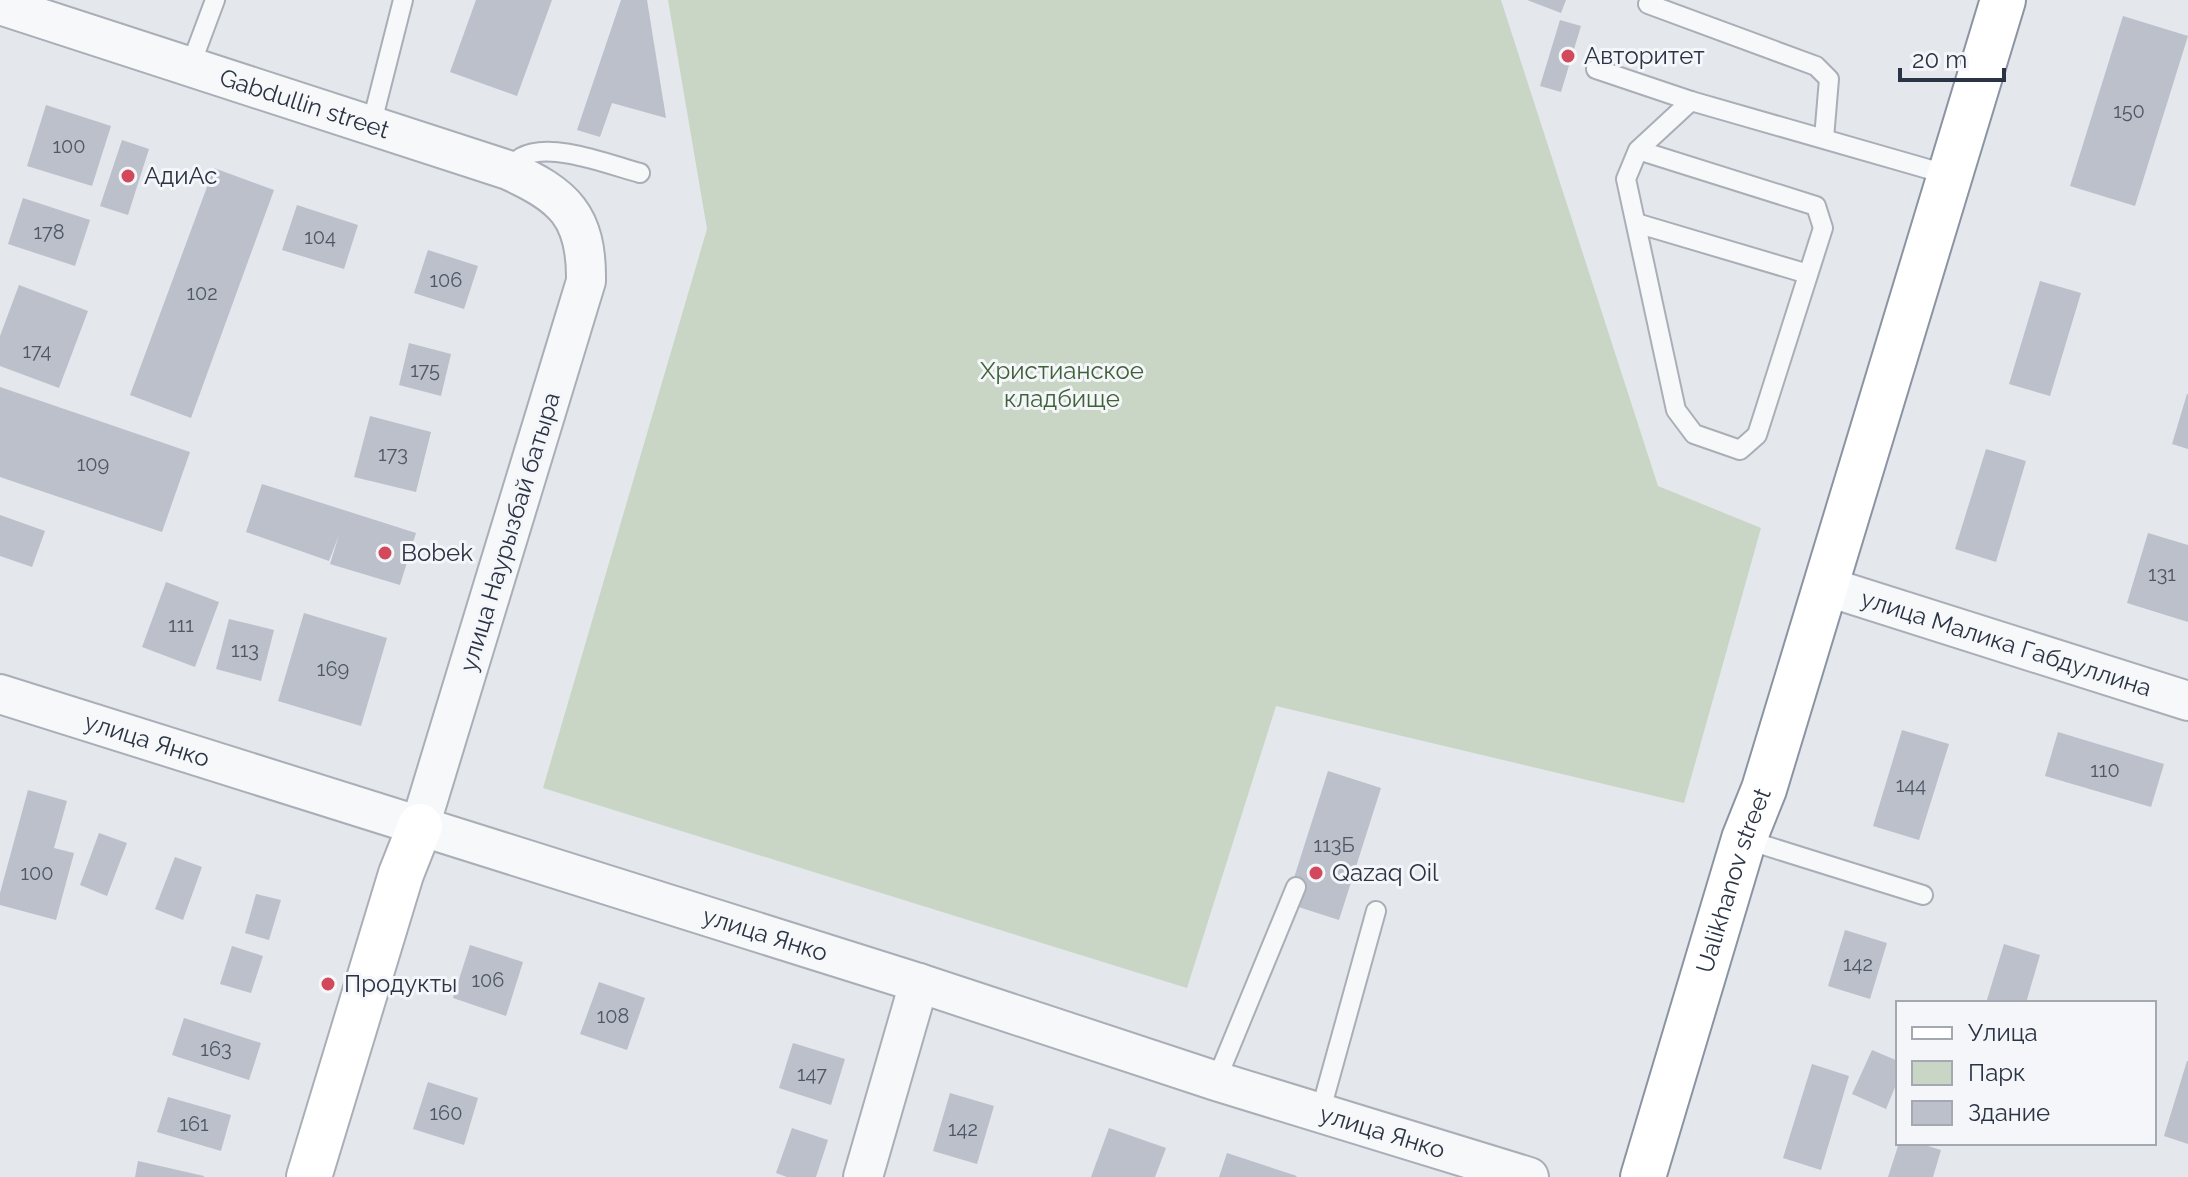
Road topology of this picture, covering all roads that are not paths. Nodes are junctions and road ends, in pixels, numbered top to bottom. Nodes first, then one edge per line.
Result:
1 (215, 0) edge
2 (403, 0) edge
3 (1987, 0) edge
4 (2003, 0) edge
5 (1648, 4) dead end
6 (0, 5) edge
7 (190, 67) junction
8 (1596, 69) dead end
9 (1691, 101) junction
10 (371, 126) junction
11 (1824, 138) junction
12 (1638, 150) junction
13 (508, 170) junction
14 (1935, 171) junction
15 (640, 173) dead end
16 (1636, 223) junction
17 (582, 236) joint
18 (1808, 274) junction
19 (1825, 586) junction
20 (0, 694) edge
21 (2188, 701) edge
22 (420, 826) junction
23 (1744, 839) junction
24 (1296, 887) dead end
25 (1923, 895) dead end
26 (1376, 911) dead end
27 (919, 983) junction
28 (1216, 1081) junction
29 (1320, 1113) junction
30 (309, 1177) edge
31 (863, 1177) edge
32 (1529, 1177) edge
33 (1643, 1177) edge

1 - 7 lane
2 - 10 lane
3 - 14 main road
4 - 19 main road, Ualikhanov street
5 - 11 lane
6 - 7 street, Gabdullin street
7 - 10 street, Gabdullin street
8 - 9 lane
9 - 11 lane
9 - 12 lane
10 - 13 street, Gabdullin street
11 - 14 lane
12 - 16 lane
12 - 18 lane
13 - 15 lane
13 - 17 street, Gabdullin street
14 - 23 main road
16 - 18 lane
16 - 18 lane
17 - 22 street, улица Наурызбай батыра
19 - 21 street, улица Малика Габдуллина
19 - 23 main road, Ualikhanov street
20 - 22 street, улица Янко
22 - 27 street, улица Янко
22 - 30 main road
23 - 25 lane
23 - 33 main road, Ualikhanov street
24 - 28 lane
26 - 29 lane
27 - 28 street, улица Янко
27 - 31 street
28 - 29 street, улица Янко
29 - 32 street, улица Янко

